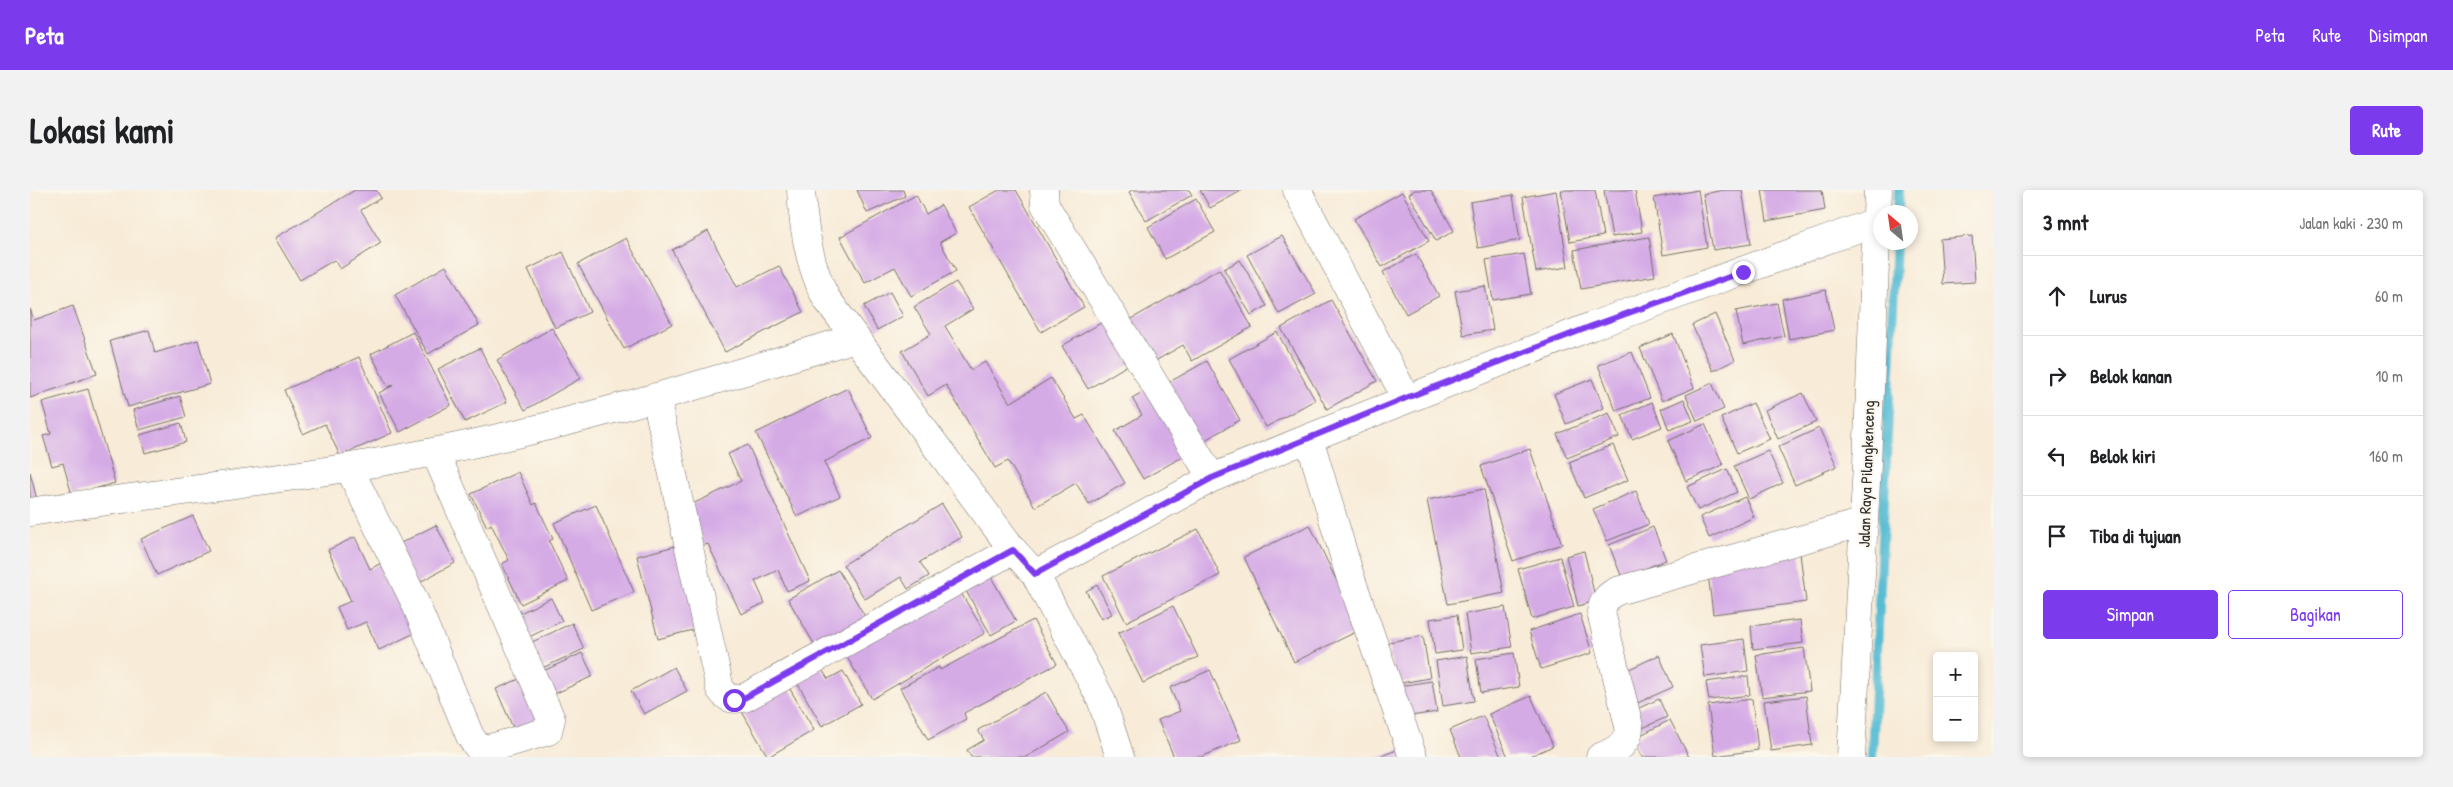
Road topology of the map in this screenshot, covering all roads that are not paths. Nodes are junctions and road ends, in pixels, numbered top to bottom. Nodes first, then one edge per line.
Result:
1 (801, 190) edge
2 (1044, 190) edge
3 (1297, 190) edge
4 (1878, 190) edge
5 (1878, 205) edge
6 (1873, 223) edge
7 (1876, 250) edge
8 (855, 338) junction
9 (656, 397) junction
10 (1406, 398) junction
11 (1309, 438) junction
12 (435, 452) junction
13 (349, 468) junction
14 (1212, 478) junction
15 (30, 512) edge
16 (1864, 522) junction
17 (1013, 550) junction
18 (1035, 574) junction
19 (478, 752) edge
20 (1120, 757) edge
21 (1413, 757) edge
22 (1600, 757) edge
23 (1851, 757) edge

1 - 8 street
2 - 14 street
3 - 10 street
4 - 5 street, Jalan Raya Pilangkenceng
6 - 10 street
7 - 16 street, Jalan Raya Pilangkenceng
8 - 9 street
8 - 17 street
9 - 12 street
9 - 17 street
10 - 11 street
11 - 14 street
11 - 21 street
12 - 13 street
12 - 19 street
13 - 15 street
13 - 19 street
14 - 18 street
16 - 22 street
16 - 23 street, Jalan Raya Pilangkenceng
17 - 18 street
18 - 20 street

